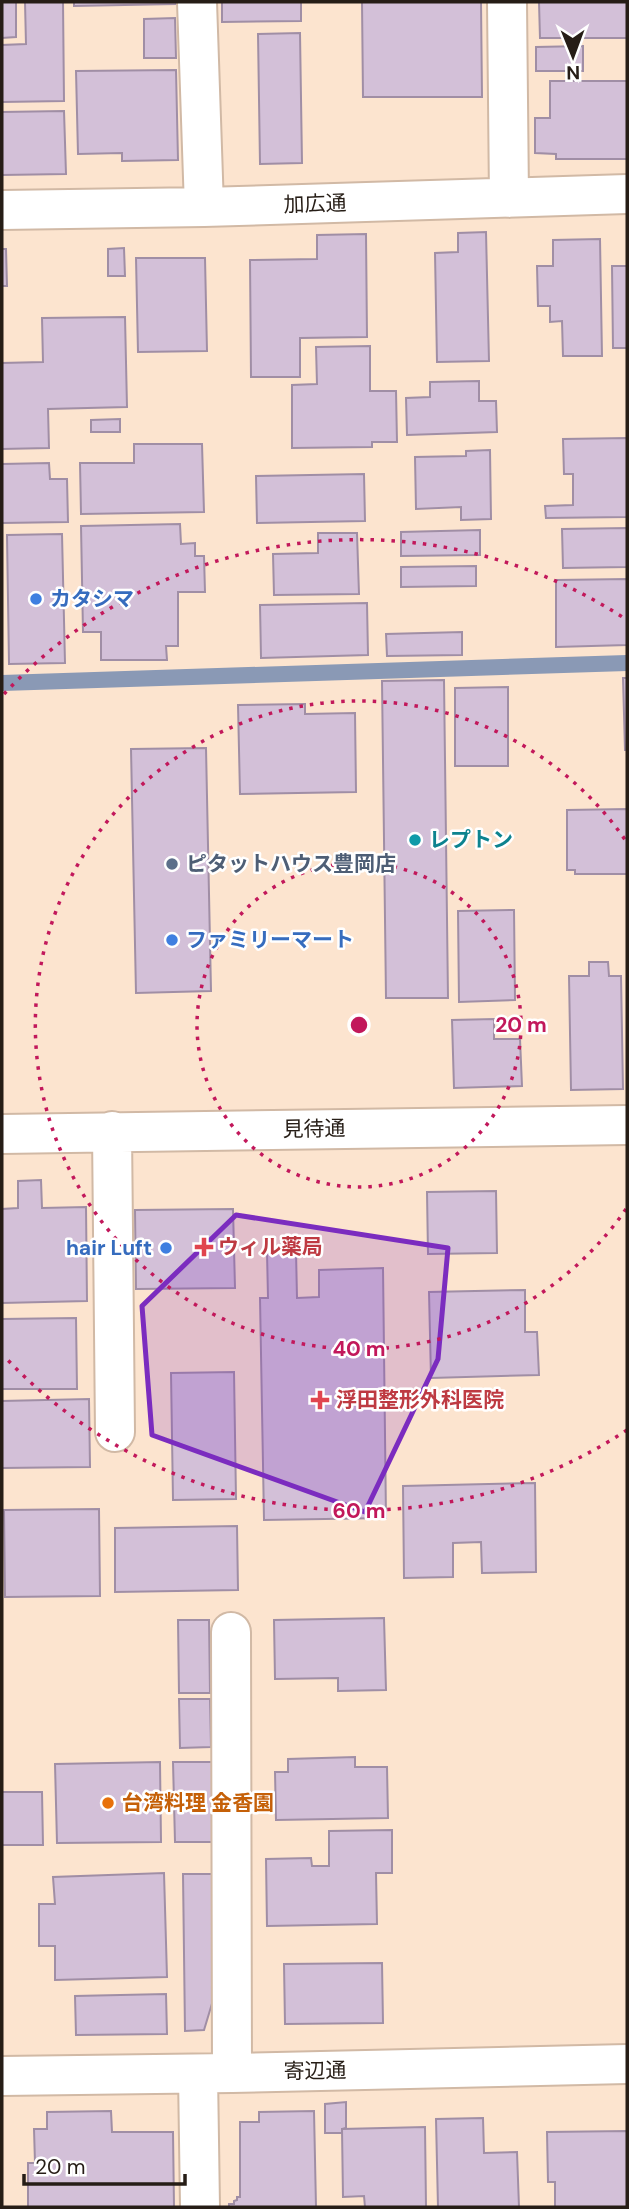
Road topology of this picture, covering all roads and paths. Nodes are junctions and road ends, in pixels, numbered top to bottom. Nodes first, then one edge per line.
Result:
1 (197, 2) edge
2 (507, 2) edge
3 (627, 194) edge
4 (509, 198) junction
5 (204, 207) junction
6 (2, 210) edge
7 (627, 1125) edge
8 (112, 1131) junction
9 (2, 1134) edge
10 (116, 1432) dead end
11 (231, 1632) dead end
12 (627, 2064) edge
13 (215, 2073) junction
14 (2, 2076) edge
15 (200, 2207) edge

1 - 5 street
2 - 4 street
3 - 4 street, 加広通
4 - 5 street, 加広通
5 - 6 street, 加広通
7 - 8 street, 見待通
8 - 9 street, 見待通
8 - 10 street
11 - 13 street
12 - 13 street, 寄辺通
13 - 14 street, 寄辺通
13 - 15 street

